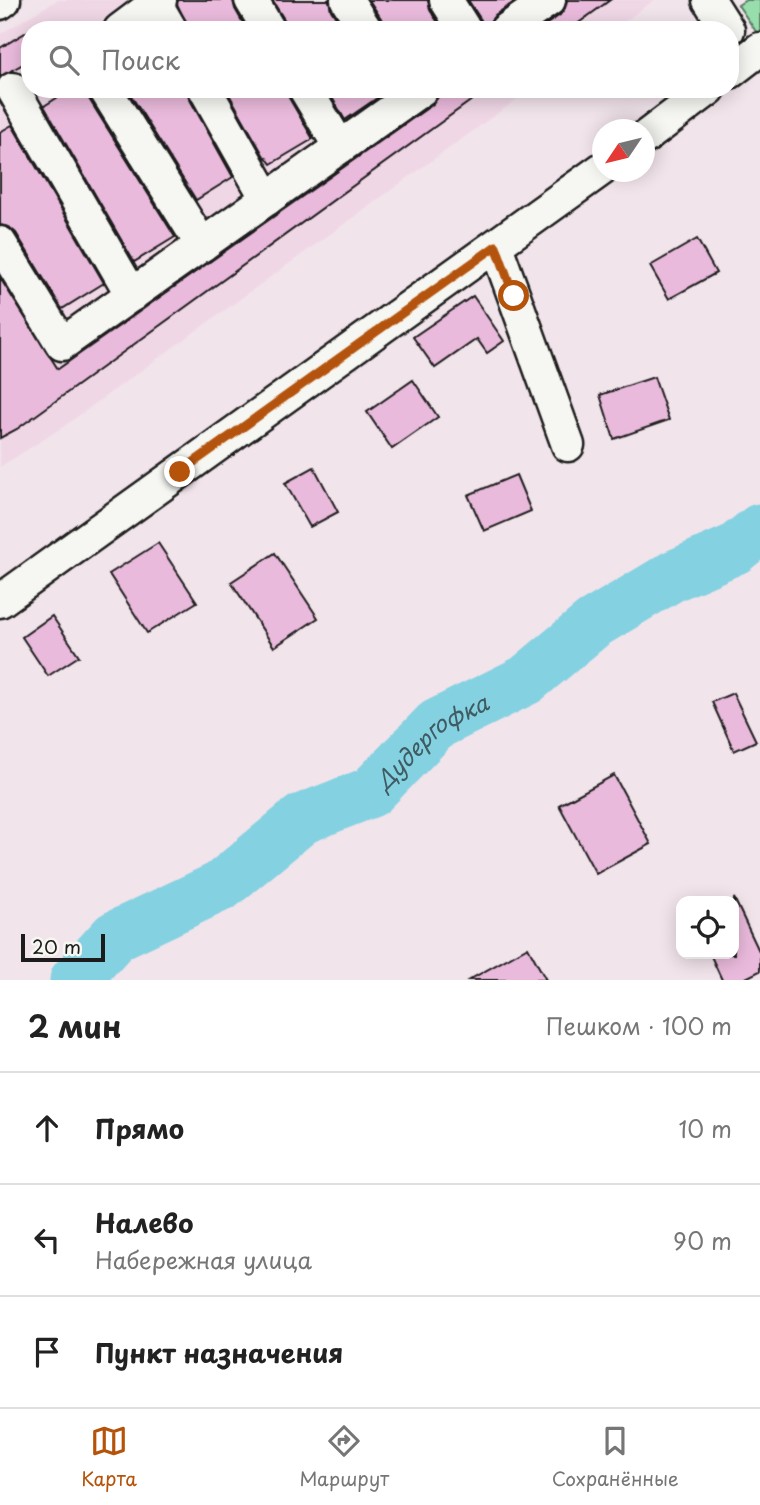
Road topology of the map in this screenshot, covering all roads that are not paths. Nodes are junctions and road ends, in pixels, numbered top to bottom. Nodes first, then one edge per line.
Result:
1 (5, 0) edge
2 (251, 0) edge
3 (347, 0) edge
4 (446, 0) edge
5 (549, 0) edge
6 (709, 0) edge
7 (0, 3) edge
8 (162, 11) edge
9 (140, 21) edge
10 (264, 21) edge
11 (360, 21) edge
12 (459, 21) edge
13 (519, 21) edge
14 (722, 21) edge
15 (14, 90) edge
16 (111, 98) edge
17 (210, 98) edge
18 (310, 98) edge
19 (404, 98) edge
20 (697, 98) edge
21 (655, 130) edge
22 (340, 147) junction
23 (592, 177) edge
24 (267, 199) junction
25 (0, 243) edge
26 (202, 245) junction
27 (496, 246) junction
28 (132, 295) junction
29 (568, 445) dead end
30 (0, 601) edge

1 - 7 street
2 - 10 street
3 - 11 street
4 - 12 street
5 - 13 street
6 - 14 street
8 - 9 street
15 - 28 street
16 - 26 street
17 - 24 street
18 - 22 street
19 - 22 street
20 - 21 street
22 - 24 street
23 - 27 street
24 - 26 street
25 - 28 street
26 - 28 street
27 - 29 street
27 - 30 street

